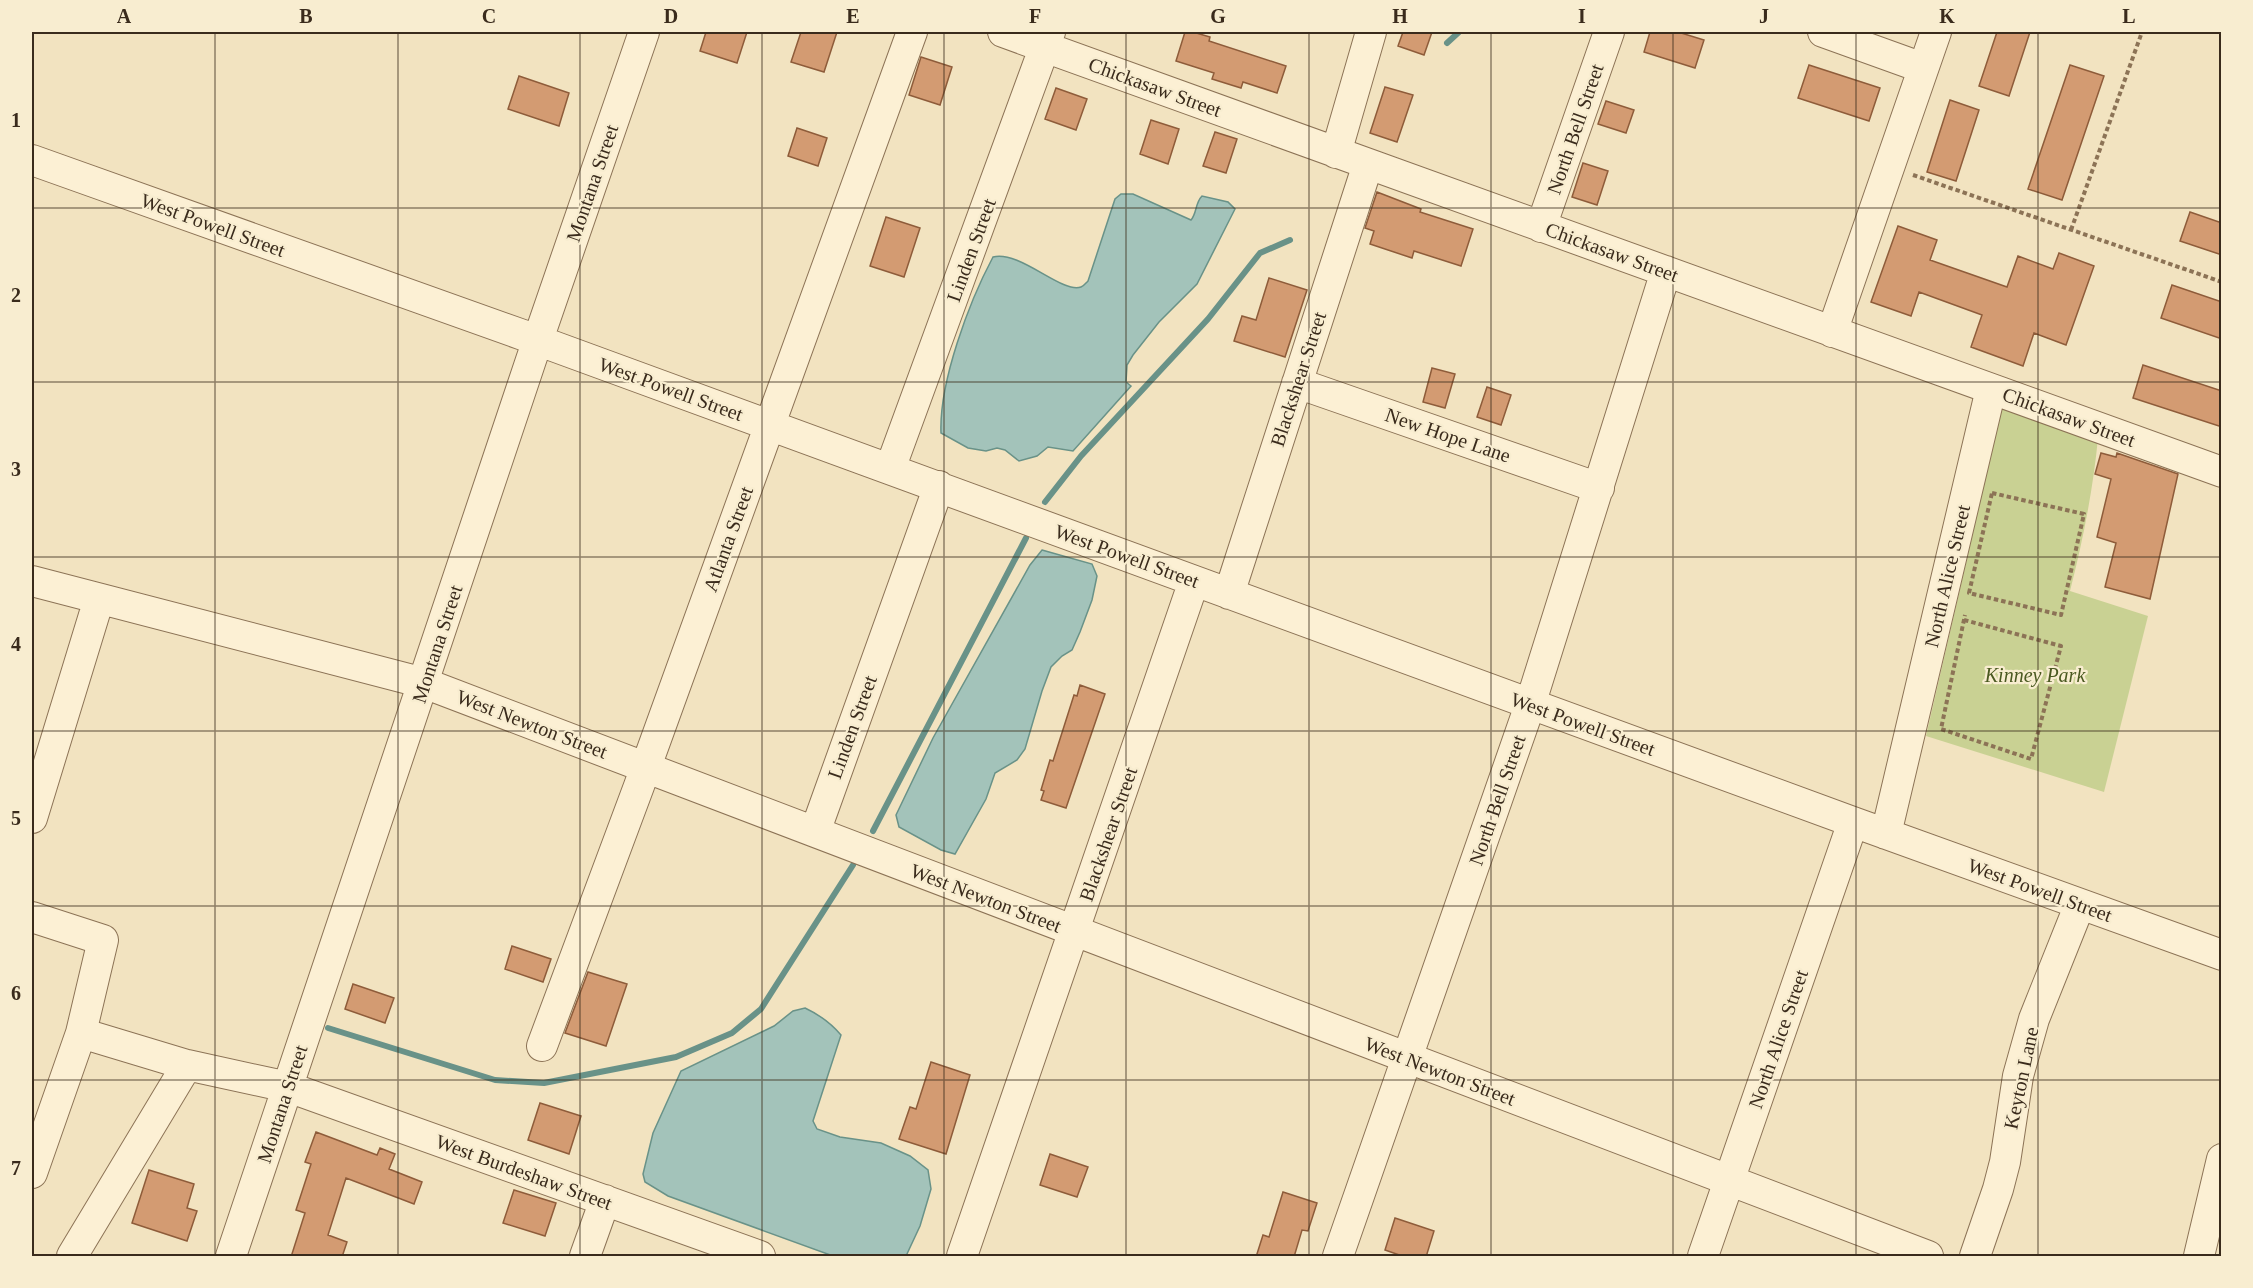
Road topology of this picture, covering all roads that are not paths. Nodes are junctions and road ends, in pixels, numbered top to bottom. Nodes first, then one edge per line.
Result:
1 (644, 32) edge
2 (912, 32) edge
3 (1003, 32) edge
4 (1371, 32) edge
5 (1609, 32) edge
6 (1823, 32) edge
7 (1936, 32) edge
8 (1048, 39) edge
9 (1923, 68) junction
10 (1336, 153) junction
11 (32, 160) edge
12 (1368, 164) junction
13 (1541, 227) junction
14 (1666, 271) junction
15 (1832, 332) junction
16 (538, 340) junction
17 (1297, 382) junction
18 (1991, 389) junction
19 (769, 425) junction
20 (890, 469) junction
21 (2222, 472) edge
22 (939, 486) junction
23 (1599, 488) junction
24 (32, 581) edge
25 (1194, 581) junction
26 (1229, 594) junction
27 (99, 599) junction
28 (424, 682) junction
29 (1530, 705) junction
30 (645, 768) junction
31 (32, 818) edge
32 (1853, 822) junction
33 (815, 832) junction
34 (1886, 834) junction
35 (2080, 904) junction
36 (32, 917) edge
37 (1074, 932) junction
38 (2222, 955) edge
39 (81, 1033) junction
40 (542, 1046) dead end
41 (1408, 1059) junction
42 (187, 1065) junction
43 (288, 1087) junction
44 (2222, 1159) edge
45 (32, 1173) edge
46 (1729, 1180) junction
47 (605, 1200) junction
48 (72, 1257) edge
49 (231, 1257) edge
50 (585, 1257) edge
51 (760, 1257) edge
52 (962, 1257) edge
53 (1338, 1257) edge
54 (1703, 1257) edge
55 (1928, 1257) edge
56 (1975, 1257) edge
57 (2199, 1257) edge

1 - 16 street, Montana Street
2 - 19 street, Atlanta Street
3 - 8 street, Chickasaw Street
4 - 10 street
5 - 13 street, North Bell Street
6 - 9 street
7 - 9 street
8 - 10 street, Chickasaw Street
8 - 20 street, Linden Street
9 - 15 street
10 - 12 street, Chickasaw Street
11 - 16 street, West Powell Street
12 - 13 street, Chickasaw Street
12 - 17 street, Blackshear Street
13 - 14 street, Chickasaw Street
14 - 15 street, Chickasaw Street
14 - 23 street, North Bell Street
15 - 18 street, Chickasaw Street
16 - 19 street, West Powell Street
16 - 28 street, Montana Street
17 - 23 street, New Hope Lane
17 - 26 street, Blackshear Street
18 - 21 street, Chickasaw Street
18 - 34 street, North Alice Street
19 - 20 street, West Powell Street
19 - 30 street, Atlanta Street
20 - 22 street, West Powell Street
22 - 25 street, West Powell Street
22 - 33 street, Linden Street
23 - 29 street, North Bell Street
24 - 27 street, West Newton Street
25 - 26 street, West Powell Street
25 - 37 street, Blackshear Street
26 - 29 street, West Powell Street
27 - 28 street, West Newton Street
27 - 31 street
28 - 30 street, West Newton Street
28 - 43 street, Montana Street
29 - 32 street, West Powell Street
29 - 41 street, North Bell Street
30 - 33 street, West Newton Street
30 - 40 street, Atlanta Street
32 - 34 street, West Powell Street
32 - 46 street, North Alice Street
33 - 37 street, West Newton Street
34 - 35 street, West Powell Street
35 - 38 street, West Powell Street
35 - 56 street, Keyton Lane
36 - 39 street
37 - 41 street, West Newton Street
37 - 52 street, Blackshear Street
39 - 42 street, West Burdeshaw Street
39 - 45 street
41 - 46 street, West Newton Street
41 - 53 street, North Bell Street
42 - 43 street, West Burdeshaw Street
42 - 48 street
43 - 47 street, West Burdeshaw Street
43 - 49 street, Montana Street
44 - 57 street
46 - 54 street, North Alice Street
46 - 55 street, West Newton Street
47 - 50 street
47 - 51 street, West Burdeshaw Street

